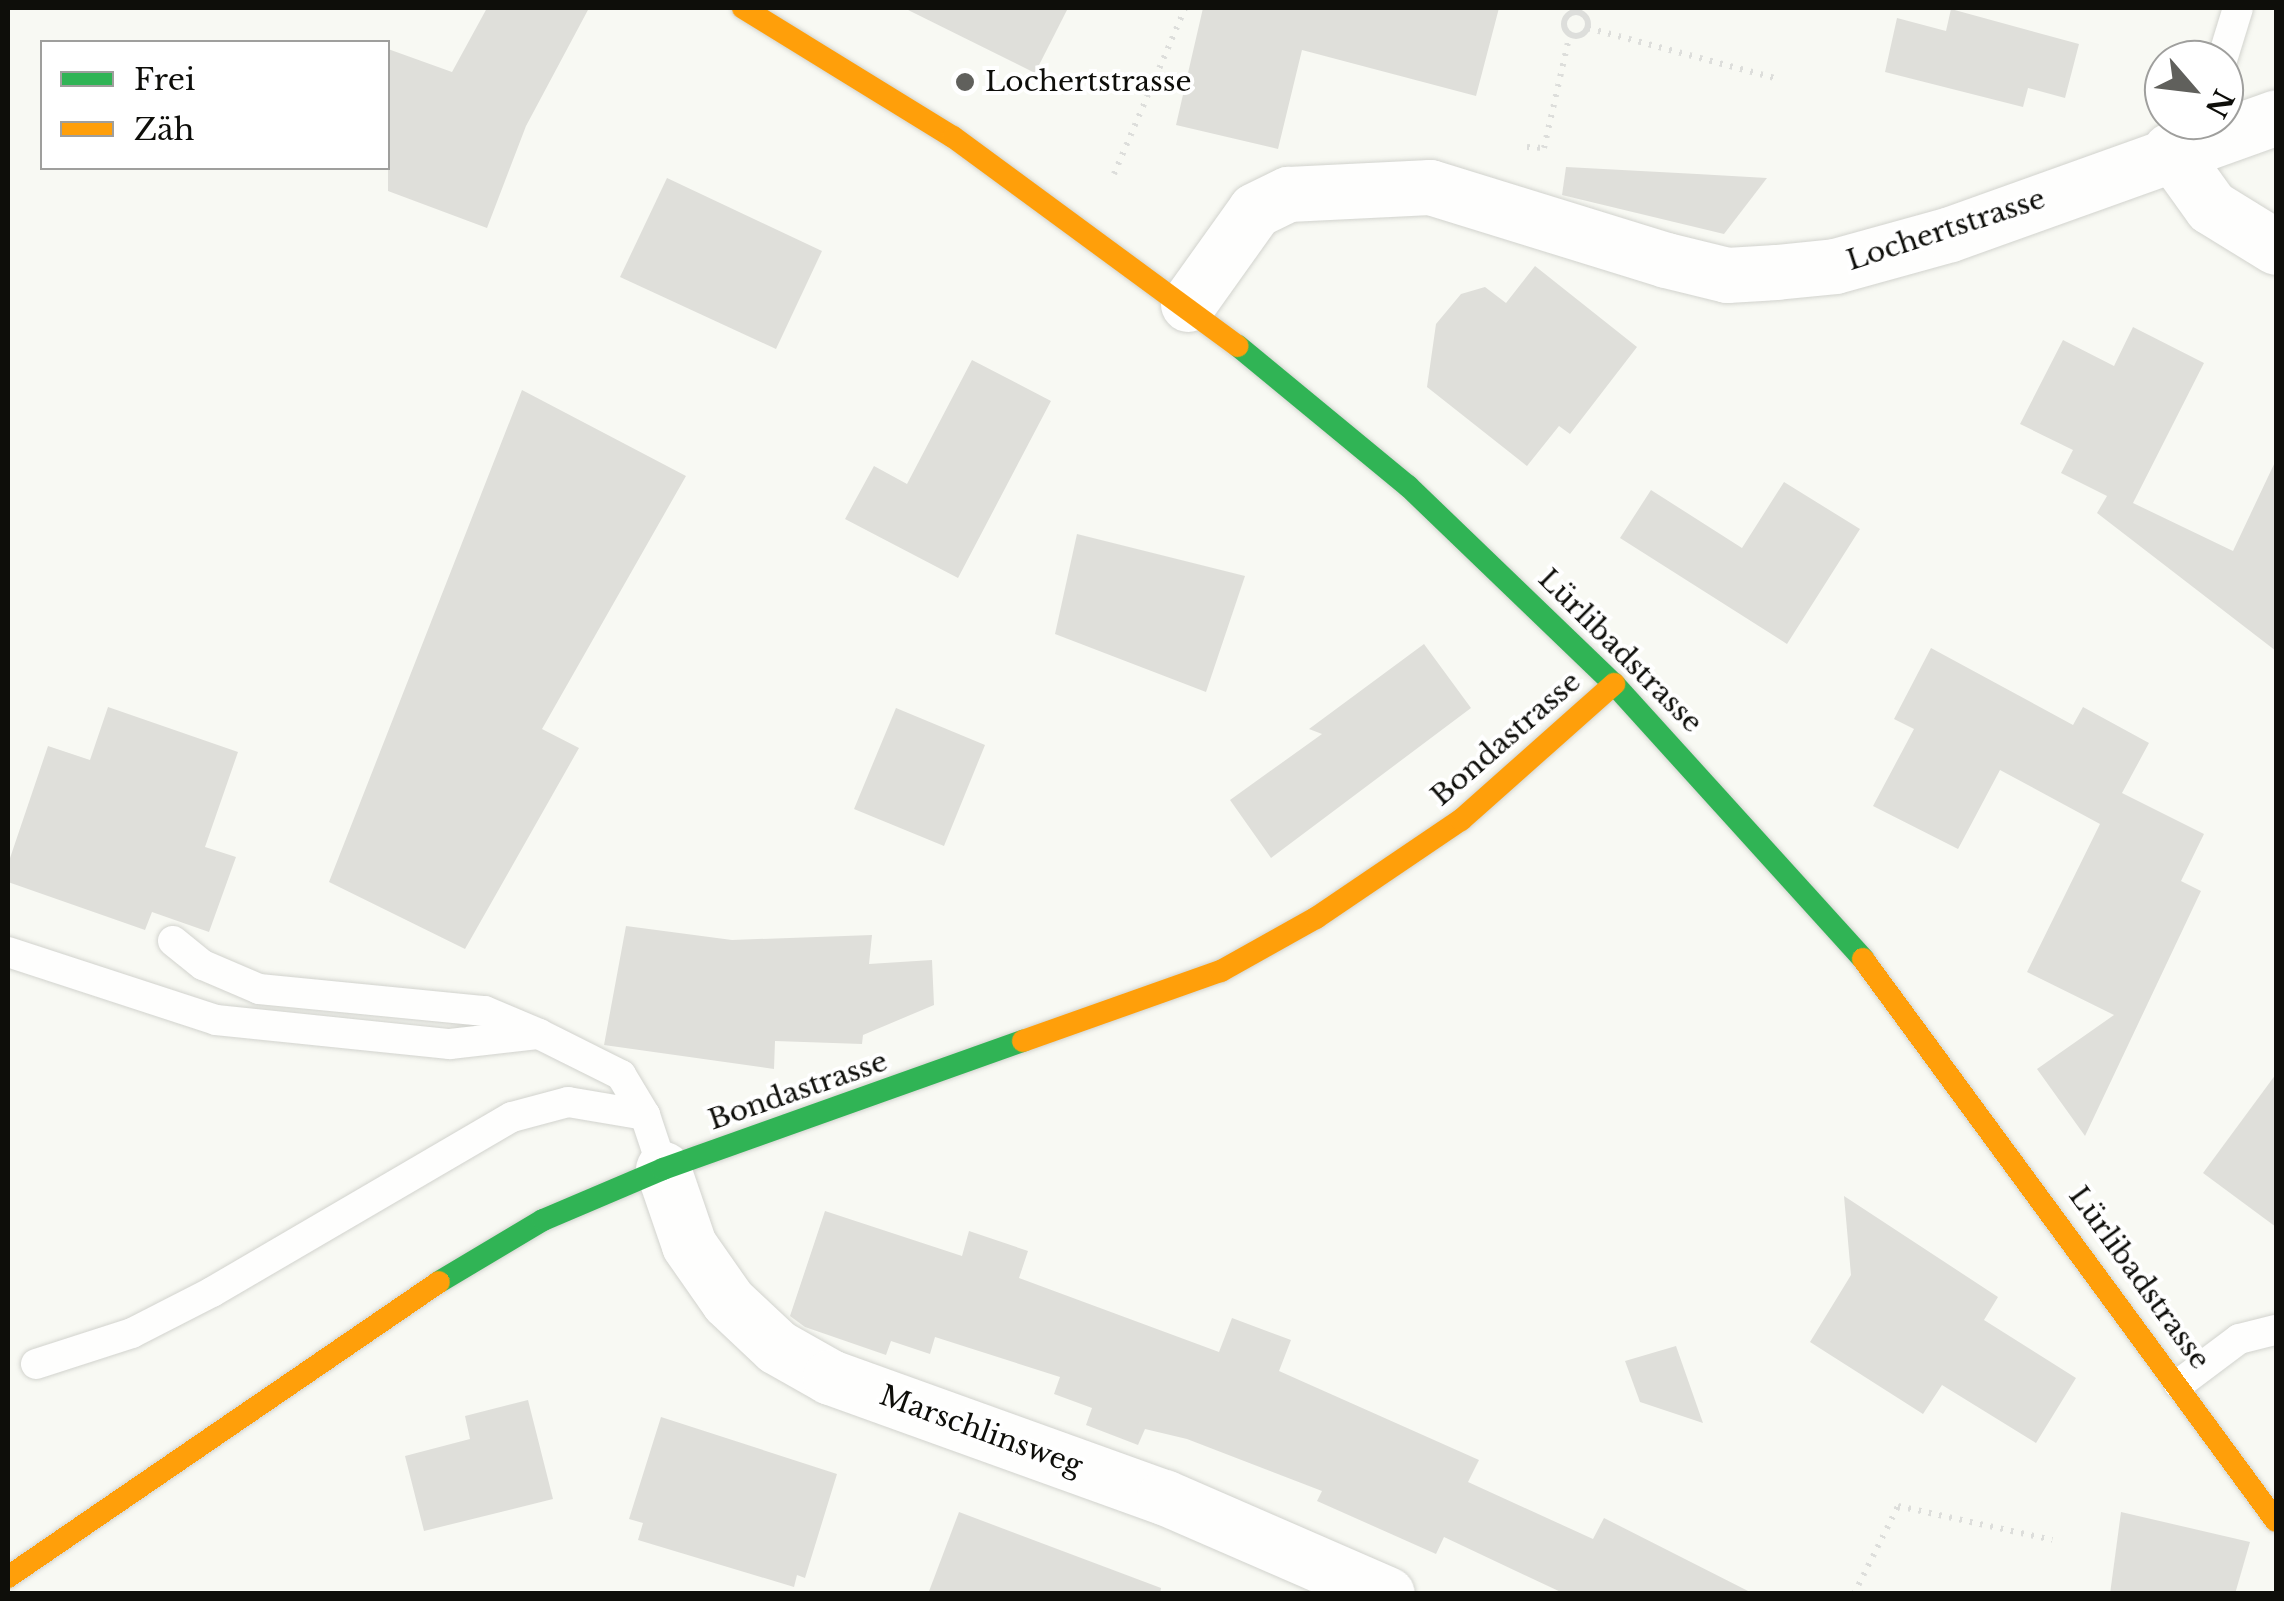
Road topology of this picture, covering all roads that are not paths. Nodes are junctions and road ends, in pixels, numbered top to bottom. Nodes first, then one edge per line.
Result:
1 (743, 8) edge
2 (2238, 8) edge
3 (2228, 40) edge
4 (2276, 117) edge
5 (2244, 124) edge
6 (2183, 140) edge
7 (2191, 140) edge
8 (2276, 247) edge
9 (1188, 304) junction
10 (1614, 684) junction
11 (173, 940) dead end
12 (8, 952) edge
13 (540, 1034) junction
14 (645, 1115) junction
15 (663, 1169) junction
16 (2276, 1330) edge
17 (36, 1364) dead end
18 (2179, 1384) junction
19 (2276, 1521) edge
20 (8, 1577) edge
21 (1387, 1594) edge

1 - 9 street, Lürlibadstrasse
2 - 3 lane
4 - 5 street, Lochertstrasse
6 - 9 street, Lochertstrasse
7 - 8 street
9 - 10 street, Lürlibadstrasse
10 - 15 street, Bondastrasse
10 - 18 street, Lürlibadstrasse
11 - 13 lane
12 - 13 lane
13 - 14 lane
14 - 15 lane
14 - 17 lane
15 - 20 street, Bondastrasse
15 - 21 street, Marschlinsweg
16 - 18 lane
18 - 19 street, Lürlibadstrasse

